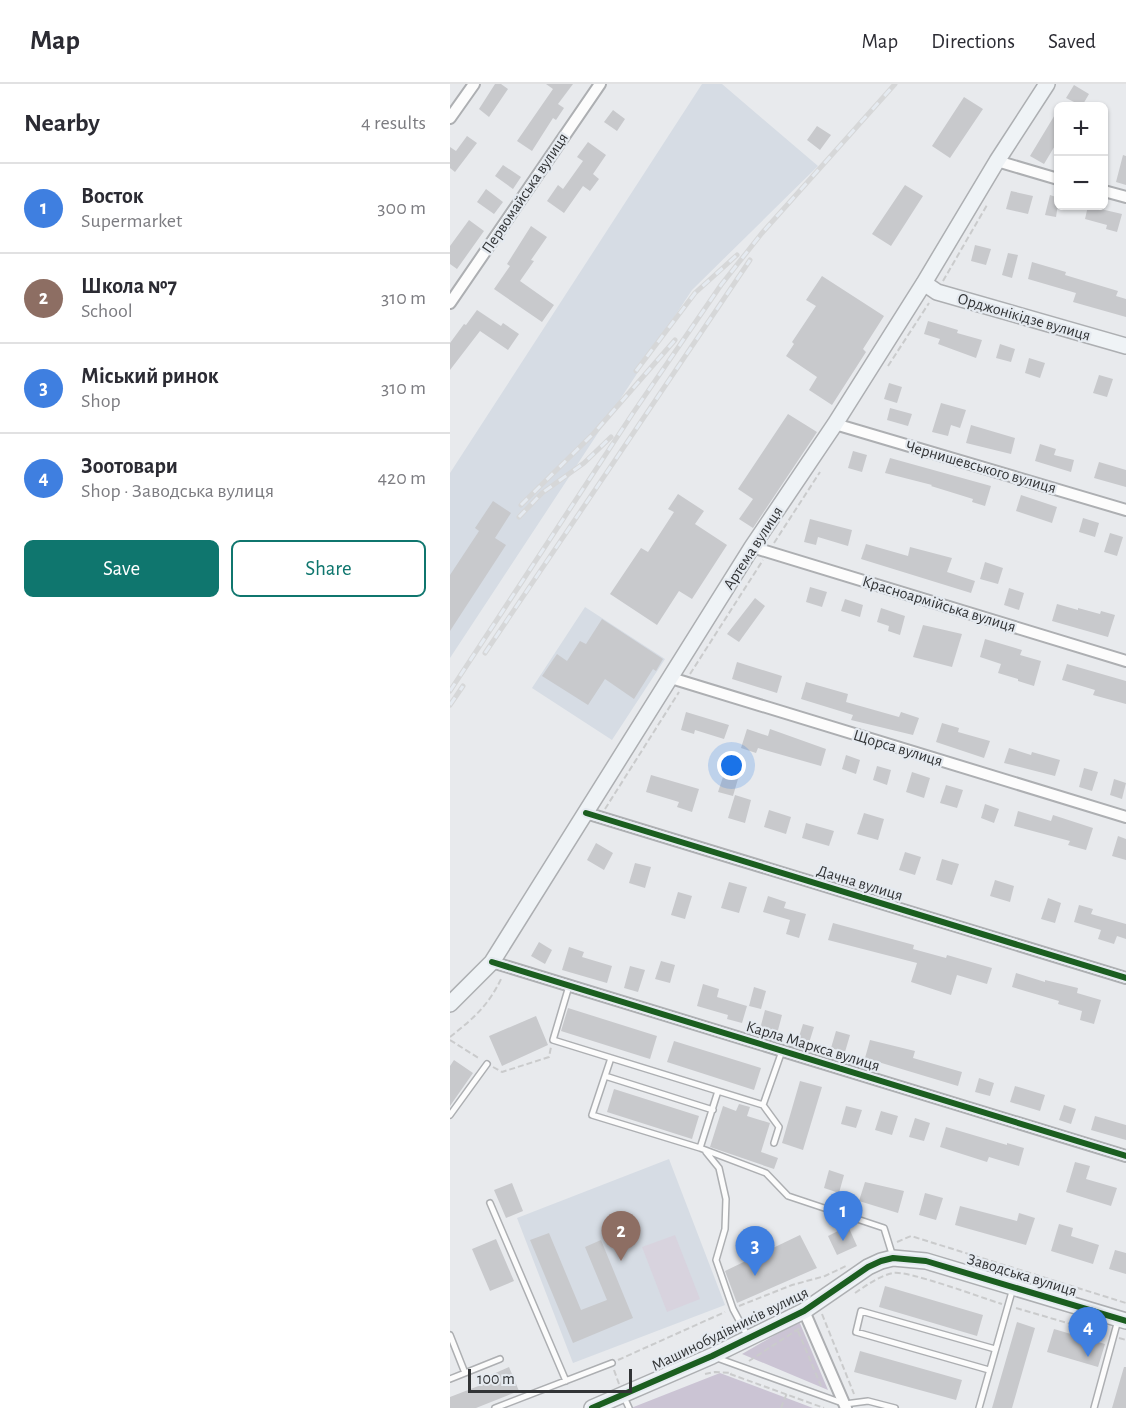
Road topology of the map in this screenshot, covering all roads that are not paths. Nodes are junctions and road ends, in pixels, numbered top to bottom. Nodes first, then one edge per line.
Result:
1 (474, 84) edge
2 (600, 84) edge
3 (1047, 84) edge
4 (450, 118) edge
5 (997, 161) junction
6 (1054, 177) edge
7 (1108, 192) edge
8 (1126, 197) edge
9 (930, 287) junction
10 (450, 303) edge
11 (1126, 346) edge
12 (835, 424) junction
13 (1126, 510) edge
14 (752, 547) junction
15 (1126, 661) edge
16 (678, 680) junction
17 (593, 815) junction
18 (1126, 817) edge
19 (499, 964) junction
20 (1126, 978) edge
21 (569, 986) junction
22 (450, 1004) edge
23 (782, 1051) junction
24 (611, 1058) junction
25 (487, 1064) road end
26 (605, 1076) junction
27 (718, 1091) junction
28 (763, 1105) junction
29 (713, 1110) junction
30 (450, 1115) edge
31 (774, 1143) dead end
32 (703, 1149) junction
33 (1126, 1156) edge
34 (490, 1203) dead end
35 (891, 1252) junction
36 (910, 1258) joint
37 (1014, 1287) junction
38 (804, 1311) junction
39 (1122, 1319) edge
40 (450, 1335) edge
41 (748, 1338) junction
42 (995, 1348) junction
43 (712, 1356) junction
44 (500, 1359) dead end
45 (612, 1363) road end
46 (989, 1370) junction
47 (465, 1373) junction
48 (450, 1379) edge
49 (566, 1381) junction
50 (626, 1402) edge
51 (845, 1406) edge
52 (495, 1408) edge
53 (592, 1408) edge
54 (895, 1408) edge
55 (979, 1408) edge
56 (1094, 1408) edge

1 - 4 street
2 - 10 street, Первомайська вулиця
3 - 5 main road, Артема вулиця
5 - 6 street
5 - 9 main road, Артема вулиця
7 - 8 street
9 - 11 main road, Орджонікідзе вулиця
9 - 12 main road, Артема вулиця
12 - 13 street, Чернишевського вулиця
12 - 14 main road, Артема вулиця
14 - 15 street, Красноармійська вулиця
14 - 16 main road, Артема вулиця
16 - 17 main road, Артема вулиця
16 - 18 street, Щорса вулиця
17 - 19 main road, Артема вулиця
17 - 20 street, Дачна вулиця
19 - 21 street, Карла Маркса вулиця
19 - 22 main road, Артема вулиця
21 - 23 street, Карла Маркса вулиця
21 - 24 lane
23 - 28 lane
23 - 33 street, Карла Маркса вулиця
24 - 26 lane
24 - 27 lane
25 - 30 lane
26 - 29 lane
26 - 32 lane
27 - 28 lane
27 - 29 lane
28 - 31 lane
29 - 32 lane
32 - 35 lane
32 - 41 lane
34 - 49 lane
35 - 36 main road, Машинобудівників вулиця
35 - 38 main road, Машинобудівників вулиця
36 - 37 main road, Заводська вулиця
37 - 39 main road, Заводська вулиця
37 - 42 lane
38 - 41 main road, Машинобудівників вулиця
38 - 51 street
39 - 56 lane
40 - 47 lane
41 - 43 main road, Машинобудівників вулиця
42 - 46 lane
42 - 46 lane
43 - 50 main road, Машинобудівників вулиця
43 - 51 lane
44 - 47 lane
45 - 49 lane
46 - 55 lane
47 - 48 lane
49 - 52 lane
50 - 53 main road, Машинобудівників вулиця
51 - 54 lane

